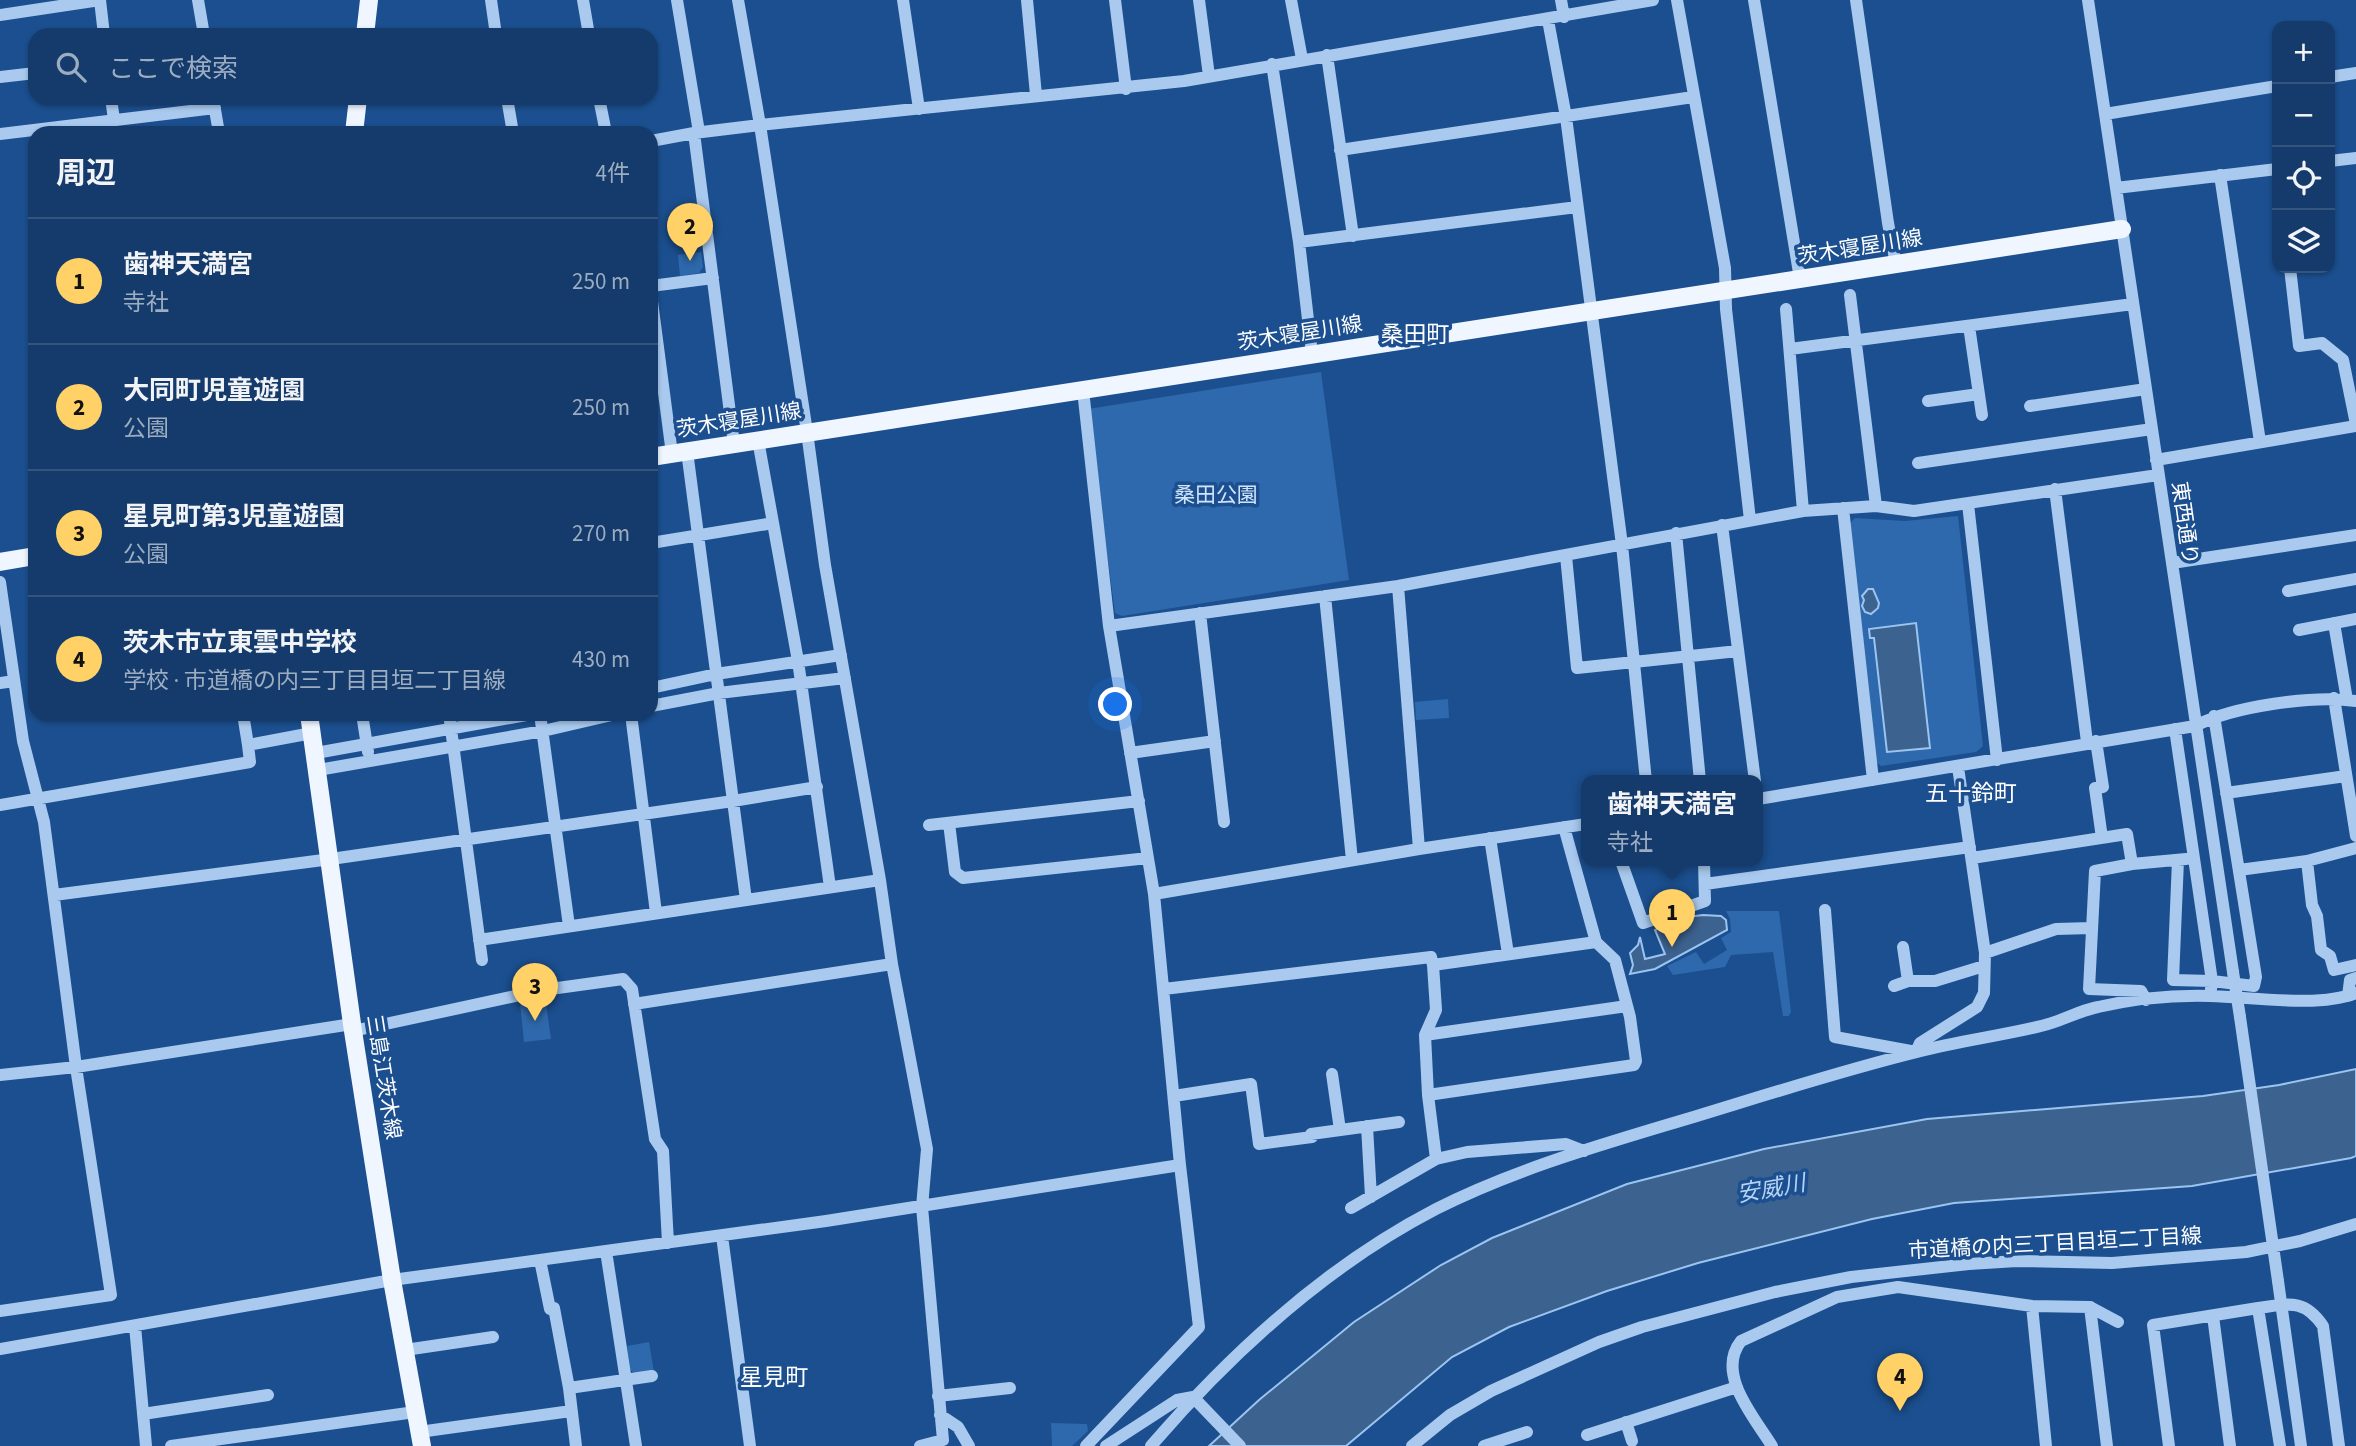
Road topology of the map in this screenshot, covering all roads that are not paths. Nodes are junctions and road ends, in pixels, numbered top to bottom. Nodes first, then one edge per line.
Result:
1 (100, 0) edge
2 (198, 0) edge
3 (369, 0) edge
4 (491, 0) edge
5 (583, 0) edge
6 (677, 0) edge
7 (738, 0) edge
8 (903, 0) edge
9 (1027, 0) edge
10 (1115, 0) edge
11 (1199, 0) edge
12 (1291, 0) edge
13 (1561, 0) edge
14 (1653, 0) edge
15 (1677, 0) edge
16 (1754, 0) edge
17 (1856, 0) edge
18 (2088, 0) edge
19 (0, 15) edge
20 (1564, 17) junction
21 (1548, 20) junction
22 (103, 28) edge
23 (203, 28) edge
24 (366, 28) edge
25 (495, 28) edge
26 (588, 28) edge
27 (1326, 55) junction
28 (1302, 59) junction
29 (1272, 64) junction
30 (2356, 73) edge
31 (28, 74) edge
32 (1209, 76) junction
33 (2335, 76) edge
34 (0, 77) edge
35 (2272, 87) edge
36 (1126, 89) junction
37 (1036, 95) junction
38 (1693, 97) junction
39 (112, 105) edge
40 (202, 105) edge
41 (214, 105) edge
42 (357, 105) edge
43 (508, 105) edge
44 (601, 105) edge
45 (919, 109) junction
46 (2105, 114) junction
47 (1566, 117) junction
48 (114, 120) junction
49 (760, 125) junction
50 (65, 126) edge
51 (218, 126) edge
52 (355, 126) edge
53 (512, 126) edge
54 (605, 126) edge
55 (28, 131) edge
56 (697, 132) junction
57 (0, 134) edge
58 (658, 140) edge
59 (1340, 150) junction
60 (2356, 158) edge
61 (2335, 160) edge
62 (2272, 170) edge
63 (2220, 175) junction
64 (2116, 188) junction
65 (1577, 207) junction
66 (2122, 229) junction
67 (1353, 236) junction
68 (1299, 242) junction
69 (1896, 264) junction
70 (2291, 273) edge
71 (713, 278) junction
72 (1800, 279) junction
73 (658, 285) edge
74 (1726, 291) junction
75 (1850, 295) dead end
76 (2133, 304) junction
77 (1786, 309) dead end
78 (1591, 311) junction
79 (1969, 326) junction
80 (658, 333) edge
81 (1854, 341) junction
82 (1790, 349) junction
83 (1312, 354) junction
84 (2146, 389) junction
85 (1083, 390) junction
86 (1979, 394) junction
87 (1928, 401) dead end
88 (2030, 406) dead end
89 (1982, 415) dead end
90 (2356, 425) edge
91 (2152, 429) junction
92 (807, 432) junction
93 (758, 440) junction
94 (2260, 442) junction
95 (734, 443) junction
96 (680, 452) junction
97 (658, 456) edge
98 (2156, 460) junction
99 (1918, 463) dead end
100 (2158, 475) junction
101 (2055, 489) junction
102 (1968, 504) junction
103 (1876, 506) junction
104 (1843, 508) junction
105 (1803, 511) junction
106 (1751, 520) junction
107 (773, 523) junction
108 (1722, 525) junction
109 (1676, 533) junction
110 (2356, 535) edge
111 (698, 536) junction
112 (658, 543) edge
113 (1622, 545) junction
114 (1566, 556) junction
115 (28, 557) edge
116 (0, 562) edge
117 (2172, 563) junction
118 (2356, 579) edge
119 (0, 582) edge
120 (1398, 586) junction
121 (2288, 591) dead end
122 (1325, 596) junction
123 (1200, 613) junction
124 (2356, 619) edge
125 (2334, 623) junction
126 (1109, 626) junction
127 (2299, 630) dead end
128 (1738, 651) junction
129 (841, 654) junction
130 (1688, 657) junction
131 (798, 661) junction
132 (1634, 663) junction
133 (716, 674) junction
134 (845, 678) junction
135 (14, 681) junction
136 (0, 683) edge
137 (802, 684) junction
138 (658, 686) edge
139 (719, 693) junction
140 (2334, 698) junction
141 (2352, 701) edge
142 (658, 705) edge
143 (2214, 716) junction
144 (244, 721) edge
145 (310, 721) edge
146 (363, 721) edge
147 (450, 721) edge
148 (497, 721) edge
149 (541, 721) edge
150 (586, 721) edge
151 (632, 721) edge
152 (2195, 726) junction
153 (2175, 729) junction
154 (452, 730) junction
155 (543, 731) junction
156 (312, 733) junction
157 (1215, 741) junction
158 (2092, 742) junction
159 (367, 744) junction
160 (248, 745) junction
161 (454, 748) junction
162 (1130, 753) junction
163 (1997, 760) junction
164 (317, 761) junction
165 (369, 762) junction
166 (1958, 767) junction
167 (1645, 775) edge
168 (1699, 775) edge
169 (1754, 775) edge
170 (2346, 776) junction
171 (1873, 780) junction
172 (817, 786) junction
173 (2226, 793) junction
174 (37, 798) junction
175 (1763, 798) edge
176 (1139, 801) junction
177 (733, 802) junction
178 (0, 805) edge
179 (642, 814) junction
180 (1224, 822) dead end
181 (949, 823) junction
182 (929, 825) dead end
183 (1581, 825) edge
184 (556, 826) junction
185 (1564, 827) junction
186 (2356, 836) edge
187 (1490, 838) junction
188 (2102, 838) junction
189 (466, 839) junction
190 (2356, 848) edge
191 (1419, 849) junction
192 (1971, 853) junction
193 (1148, 858) junction
194 (331, 859) junction
195 (2193, 859) junction
196 (1352, 860) junction
197 (2178, 860) junction
198 (2306, 861) junction
199 (2132, 864) junction
200 (1623, 866) edge
201 (1704, 866) edge
202 (2239, 870) junction
203 (880, 880) junction
204 (1704, 884) junction
205 (830, 887) junction
206 (1154, 894) junction
207 (54, 895) junction
208 (746, 900) junction
209 (1825, 910) dead end
210 (656, 913) junction
211 (569, 926) junction
212 (2091, 928) junction
213 (479, 940) junction
214 (1595, 942) junction
215 (1903, 947) dead end
216 (1508, 954) junction
217 (1984, 959) junction
218 (482, 960) dead end
219 (892, 964) junction
220 (1433, 965) junction
221 (2356, 965) edge
222 (2356, 978) edge
223 (1908, 981) junction
224 (2211, 981) junction
225 (1894, 986) dead end
226 (1164, 989) junction
227 (2352, 995) edge
228 (2210, 996) junction
229 (2146, 1000) junction
230 (634, 1004) junction
231 (1627, 1006) junction
232 (353, 1027) junction
233 (1425, 1035) junction
234 (1916, 1052) junction
235 (76, 1068) junction
236 (1332, 1074) dead end
237 (0, 1075) edge
238 (1428, 1095) junction
239 (1174, 1096) junction
240 (1399, 1122) dead end
241 (1367, 1126) junction
242 (1340, 1130) junction
243 (1584, 1151) junction
244 (1436, 1159) junction
245 (1181, 1165) junction
246 (1371, 1197) junction
247 (922, 1207) junction
248 (1352, 1208) dead end
249 (2356, 1224) edge
250 (722, 1236) junction
251 (668, 1243) junction
252 (2273, 1246) junction
253 (606, 1251) junction
254 (540, 1260) junction
255 (1870, 1274) junction
256 (392, 1280) junction
257 (1872, 1291) junction
258 (2032, 1306) junction
259 (2090, 1307) junction
260 (2258, 1308) junction
261 (0, 1311) edge
262 (2213, 1315) junction
263 (2118, 1322) dead end
264 (135, 1326) junction
265 (493, 1337) dead end
266 (0, 1349) edge
267 (404, 1350) junction
268 (652, 1376) dead end
269 (625, 1380) junction
270 (1737, 1387) junction
271 (569, 1388) junction
272 (1010, 1388) dead end
273 (268, 1395) dead end
274 (938, 1396) junction
275 (1196, 1400) junction
276 (571, 1411) junction
277 (415, 1412) junction
278 (143, 1414) junction
279 (940, 1415) junction
280 (1626, 1422) junction
281 (1527, 1432) dead end
282 (1587, 1435) dead end
283 (420, 1439) edge
284 (1632, 1440) dead end
285 (146, 1446) edge
286 (171, 1446) edge
287 (576, 1446) edge
288 (636, 1446) edge
289 (750, 1446) edge
290 (920, 1446) edge
291 (969, 1446) edge
292 (1086, 1446) edge
293 (1106, 1446) edge
294 (1151, 1446) edge
295 (1240, 1446) edge
296 (1412, 1446) edge
297 (1484, 1446) edge
298 (1772, 1446) edge
299 (2046, 1446) edge
300 (2107, 1446) edge
301 (2169, 1446) edge
302 (2230, 1446) edge
303 (2280, 1446) edge
304 (2301, 1446) edge
305 (2339, 1446) edge

1 - 19 street
1 - 22 street
2 - 23 street
3 - 24 main road
4 - 25 street
5 - 26 street
6 - 56 street
7 - 49 street
8 - 45 street
9 - 37 street
10 - 36 street
11 - 32 street
12 - 28 street
13 - 20 street
14 - 20 street
15 - 38 street
16 - 72 street
17 - 69 street
18 - 46 street, 東西通り
20 - 21 street
21 - 27 street
21 - 47 street
27 - 28 street
27 - 59 street
28 - 29 street
29 - 32 street
29 - 68 street
30 - 33 street
31 - 34 street
32 - 36 street
35 - 46 street
36 - 37 street
37 - 45 street
38 - 47 street
38 - 74 street
39 - 48 street
40 - 48 street
41 - 51 street
42 - 52 main road
43 - 53 street
44 - 54 street
45 - 49 street
46 - 64 street, 東西通り
47 - 59 street
47 - 65 street
48 - 50 street
49 - 56 street
49 - 92 street
55 - 57 street
56 - 58 street
56 - 71 street
59 - 67 street
60 - 61 street
62 - 63 street
63 - 64 street
63 - 94 street
64 - 66 street, 東西通り
65 - 67 street
65 - 78 street
66 - 69 main road, 茨木寝屋川線
66 - 76 street, 東西通り
67 - 68 street
68 - 83 street
69 - 72 main road, 茨木寝屋川線
70 - 90 street
71 - 73 street
71 - 95 street
72 - 74 main road, 茨木寝屋川線
74 - 78 main road, 茨木寝屋川線
74 - 106 street
75 - 81 street
76 - 79 street
76 - 84 street, 東西通り
77 - 82 street
78 - 83 main road, 茨木寝屋川線
78 - 113 street
79 - 81 street
79 - 86 street
80 - 96 street
81 - 82 street
81 - 103 street
82 - 105 street
83 - 85 main road, 茨木寝屋川線
84 - 88 street
84 - 91 street, 東西通り
85 - 92 main road, 茨木寝屋川線
85 - 126 street
86 - 87 street
86 - 89 street
90 - 94 street
91 - 98 street, 東西通り
91 - 99 street
92 - 93 main road, 茨木寝屋川線
92 - 129 street
93 - 95 main road, 茨木寝屋川線
93 - 107 street
94 - 98 street
95 - 96 main road, 茨木寝屋川線
96 - 97 main road, 茨木寝屋川線
96 - 111 street
98 - 100 street, 東西通り
100 - 101 street
100 - 117 street, 東西通り
101 - 102 street
101 - 158 street
102 - 103 street
102 - 163 street
103 - 104 street
104 - 105 street
104 - 171 street
105 - 106 street
106 - 108 street
107 - 111 street
107 - 131 street
108 - 109 street
108 - 128 street
109 - 113 street
109 - 130 street
110 - 117 street
111 - 112 street
111 - 133 street
113 - 114 street
113 - 132 street
114 - 120 street
114 - 132 street
115 - 116 main road
117 - 152 street, 東西通り
118 - 121 street
119 - 135 street
120 - 122 street
120 - 191 street
122 - 123 street
122 - 196 street
123 - 126 street
123 - 157 street
124 - 125 street
125 - 127 street
125 - 141 street
126 - 162 street
128 - 130 street
128 - 169 street
129 - 131 street
129 - 134 street
130 - 132 street
130 - 168 street
131 - 133 street
131 - 137 street
132 - 167 street
133 - 138 street
133 - 139 street
134 - 137 street
134 - 203 street
135 - 136 street
135 - 174 street
137 - 139 street
137 - 172 street
139 - 142 street
139 - 177 street
140 - 141 street
140 - 143 street
140 - 170 street
143 - 152 street
143 - 173 street
144 - 160 street
145 - 156 main road, 三島江茨木線
146 - 159 street
147 - 154 street
148 - 154 street
149 - 155 street
150 - 155 street
151 - 179 street
152 - 153 street
152 - 252 street, 東西通り, bridge
153 - 158 street
153 - 195 street
154 - 159 street
154 - 161 street
155 - 161 street
155 - 184 street
156 - 160 street
156 - 164 main road, 三島江茨木線
157 - 162 street
157 - 180 street
158 - 163 street
158 - 188 street
159 - 164 street
159 - 165 street
160 - 174 street
161 - 165 street
161 - 189 street
162 - 176 street
163 - 166 street
164 - 165 street
164 - 194 main road, 三島江茨木線
166 - 171 street
166 - 192 street
170 - 173 street
170 - 186 street
171 - 175 street
172 - 177 street
172 - 205 street
173 - 202 street
174 - 178 street
174 - 207 street
176 - 181 street
176 - 193 street
177 - 179 street
177 - 208 street
179 - 184 street
179 - 210 street
181 - 182 street
181 - 193 street
183 - 185 street
184 - 189 street
184 - 211 street
185 - 187 street
185 - 214 street
187 - 191 street
187 - 216 street
188 - 192 street
188 - 199 street
189 - 194 street
189 - 213 street
190 - 198 street
191 - 196 street
192 - 204 street
192 - 217 street
193 - 206 street
194 - 207 street
194 - 232 main road, 三島江茨木線
195 - 197 street
195 - 224 street
196 - 206 street
197 - 199 street
197 - 224 street
198 - 202 street
198 - 221 street
199 - 212 street
200 - 204 street
201 - 204 street
202 - 224 street
203 - 205 street
203 - 219 street
205 - 208 street
206 - 226 street
207 - 235 street
208 - 210 street
209 - 234 street
210 - 211 street
211 - 213 street
212 - 217 street
212 - 229 street
213 - 218 street
214 - 216 street
214 - 231 street
215 - 223 street
216 - 220 street
217 - 223 street
217 - 234 street
219 - 230 street
219 - 247 street
220 - 226 street
220 - 233 street
222 - 227 street
223 - 225 street
224 - 228 street
226 - 239 street
227 - 228 street
228 - 229 street
229 - 234 street
230 - 232 street
230 - 251 street
231 - 233 street
231 - 238 street
232 - 235 street
232 - 256 main road, 三島江茨木線
233 - 238 street
234 - 243 street
235 - 237 street
235 - 261 street
236 - 242 street
238 - 244 street
239 - 242 street
239 - 245 street
240 - 241 street
241 - 242 street
241 - 246 street
243 - 244 street
243 - 275 street
244 - 246 street
245 - 247 street
245 - 292 street
246 - 248 street
247 - 250 street
247 - 274 street
249 - 252 street, 市道橋の内三丁目目垣二丁目線
250 - 251 street
250 - 289 street
251 - 253 street
252 - 255 street, 市道橋の内三丁目目垣二丁目線
252 - 304 street, 東西通り, bridge
253 - 254 street
253 - 269 street
254 - 256 street
254 - 271 street
255 - 257 street
255 - 296 street, 市道橋の内三丁目目垣二丁目線
256 - 264 street
256 - 267 main road, 三島江茨木線
257 - 258 street
257 - 270 street
258 - 259 street
258 - 299 street
259 - 263 street
259 - 300 street
260 - 262 street
260 - 303 street
260 - 305 street
262 - 301 street
262 - 302 street
264 - 266 street
264 - 278 street
265 - 267 street
267 - 277 main road, 三島江茨木線
268 - 269 street
269 - 271 street
269 - 288 street
270 - 280 street
270 - 298 street
271 - 276 street
272 - 274 street
273 - 278 street
274 - 279 street
275 - 293 street
275 - 294 street
275 - 295 street
276 - 283 street
276 - 287 street
277 - 283 main road, 三島江茨木線
277 - 286 street
278 - 285 street
279 - 290 street
279 - 291 street
280 - 282 street
280 - 284 street
281 - 297 street

